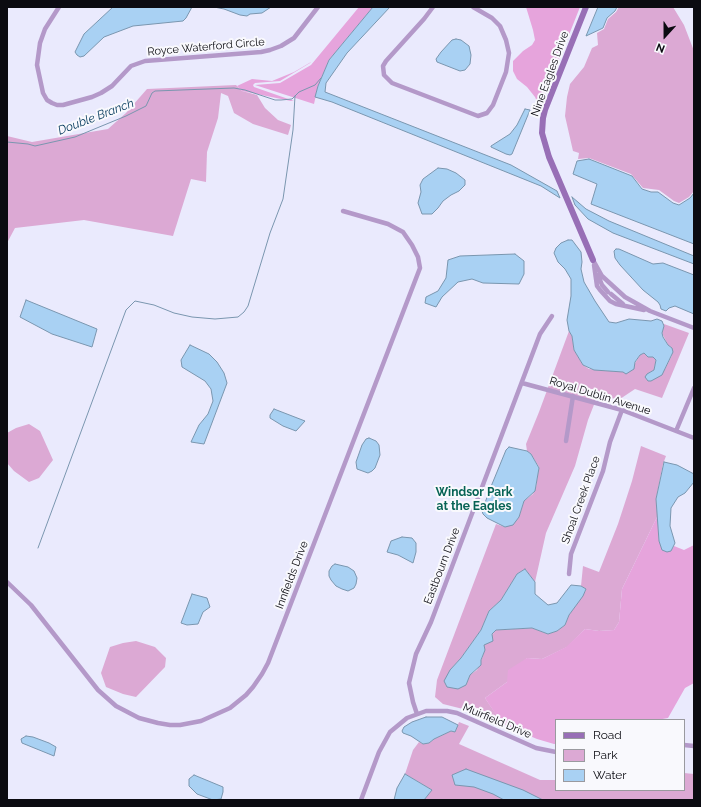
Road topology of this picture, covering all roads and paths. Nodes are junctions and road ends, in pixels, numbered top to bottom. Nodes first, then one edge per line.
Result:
1 (59, 7) edge
2 (318, 7) edge
3 (433, 7) edge
4 (473, 7) edge
5 (586, 7) edge
6 (343, 211) dead end
7 (593, 260) junction
8 (628, 307) junction
9 (650, 311) junction
10 (552, 316) dead end
11 (694, 328) edge
12 (522, 383) junction
13 (694, 388) edge
14 (574, 396) junction
15 (622, 410) junction
16 (676, 431) junction
17 (694, 438) edge
18 (566, 441) dead end
19 (569, 574) dead end
20 (7, 582) edge
21 (417, 714) junction
22 (555, 752) edge
23 (361, 800) edge

1 - 2 street, Royce Waterford Circle
3 - 4 street
5 - 7 street, Nine Eagles Drive
6 - 20 street, Innfields Drive
7 - 8 street, Nine Eagles Drive
7 - 8 street, Nine Eagles Drive
7 - 9 street, Nine Eagles Drive
8 - 9 street, Nine Eagles Drive
9 - 11 street, Nine Eagles Drive
10 - 12 street, Eastbourn Drive
12 - 14 street, Royal Dublin Avenue
12 - 21 street, Eastbourn Drive
13 - 16 street
14 - 15 street, Royal Dublin Avenue
14 - 18 street
15 - 16 street, Royal Dublin Avenue
15 - 19 street, Shoal Creek Place
16 - 17 street, Royal Dublin Avenue
21 - 22 street, Muirfield Drive
21 - 23 street, Muirfield Drive

